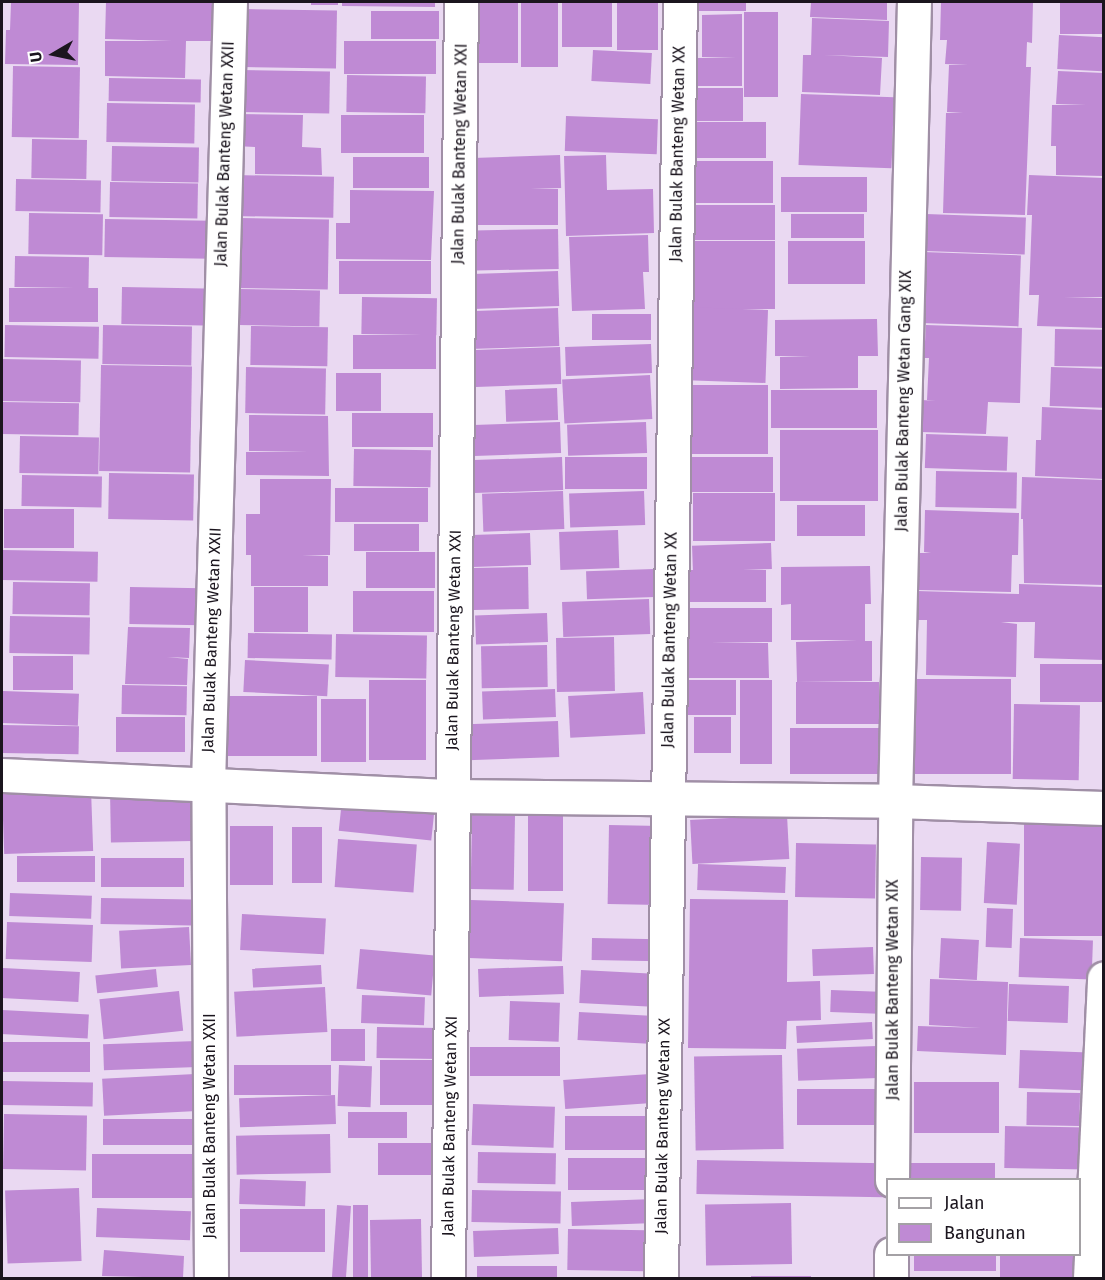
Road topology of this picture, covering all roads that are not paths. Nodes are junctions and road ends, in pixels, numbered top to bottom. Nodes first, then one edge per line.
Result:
1 (230, 2) edge
2 (461, 2) edge
3 (680, 2) edge
4 (914, 2) edge
5 (2, 775) edge
6 (208, 784) junction
7 (453, 796) junction
8 (668, 799) junction
9 (895, 801) junction
10 (1104, 808) edge
11 (1104, 978) edge
12 (892, 1178) edge
13 (891, 1256) edge
14 (211, 1278) edge
15 (448, 1278) edge
16 (661, 1278) edge
17 (891, 1278) edge
18 (1090, 1278) edge

1 - 6 street, Jalan Bulak Banteng Wetan XXII
2 - 7 street, Jalan Bulak Banteng Wetan XXI
3 - 8 street, Jalan Bulak Banteng Wetan XX
4 - 9 street, Jalan Bulak Banteng Wetan Gang XIX
5 - 6 street
6 - 7 street
6 - 14 street, Jalan Bulak Banteng Wetan XXII
7 - 8 street
7 - 15 street, Jalan Bulak Banteng Wetan XXI
8 - 9 street
8 - 16 street, Jalan Bulak Banteng Wetan XX
9 - 10 street
9 - 12 street, Jalan Bulak Banteng Wetan XIX
11 - 18 street
13 - 17 street

